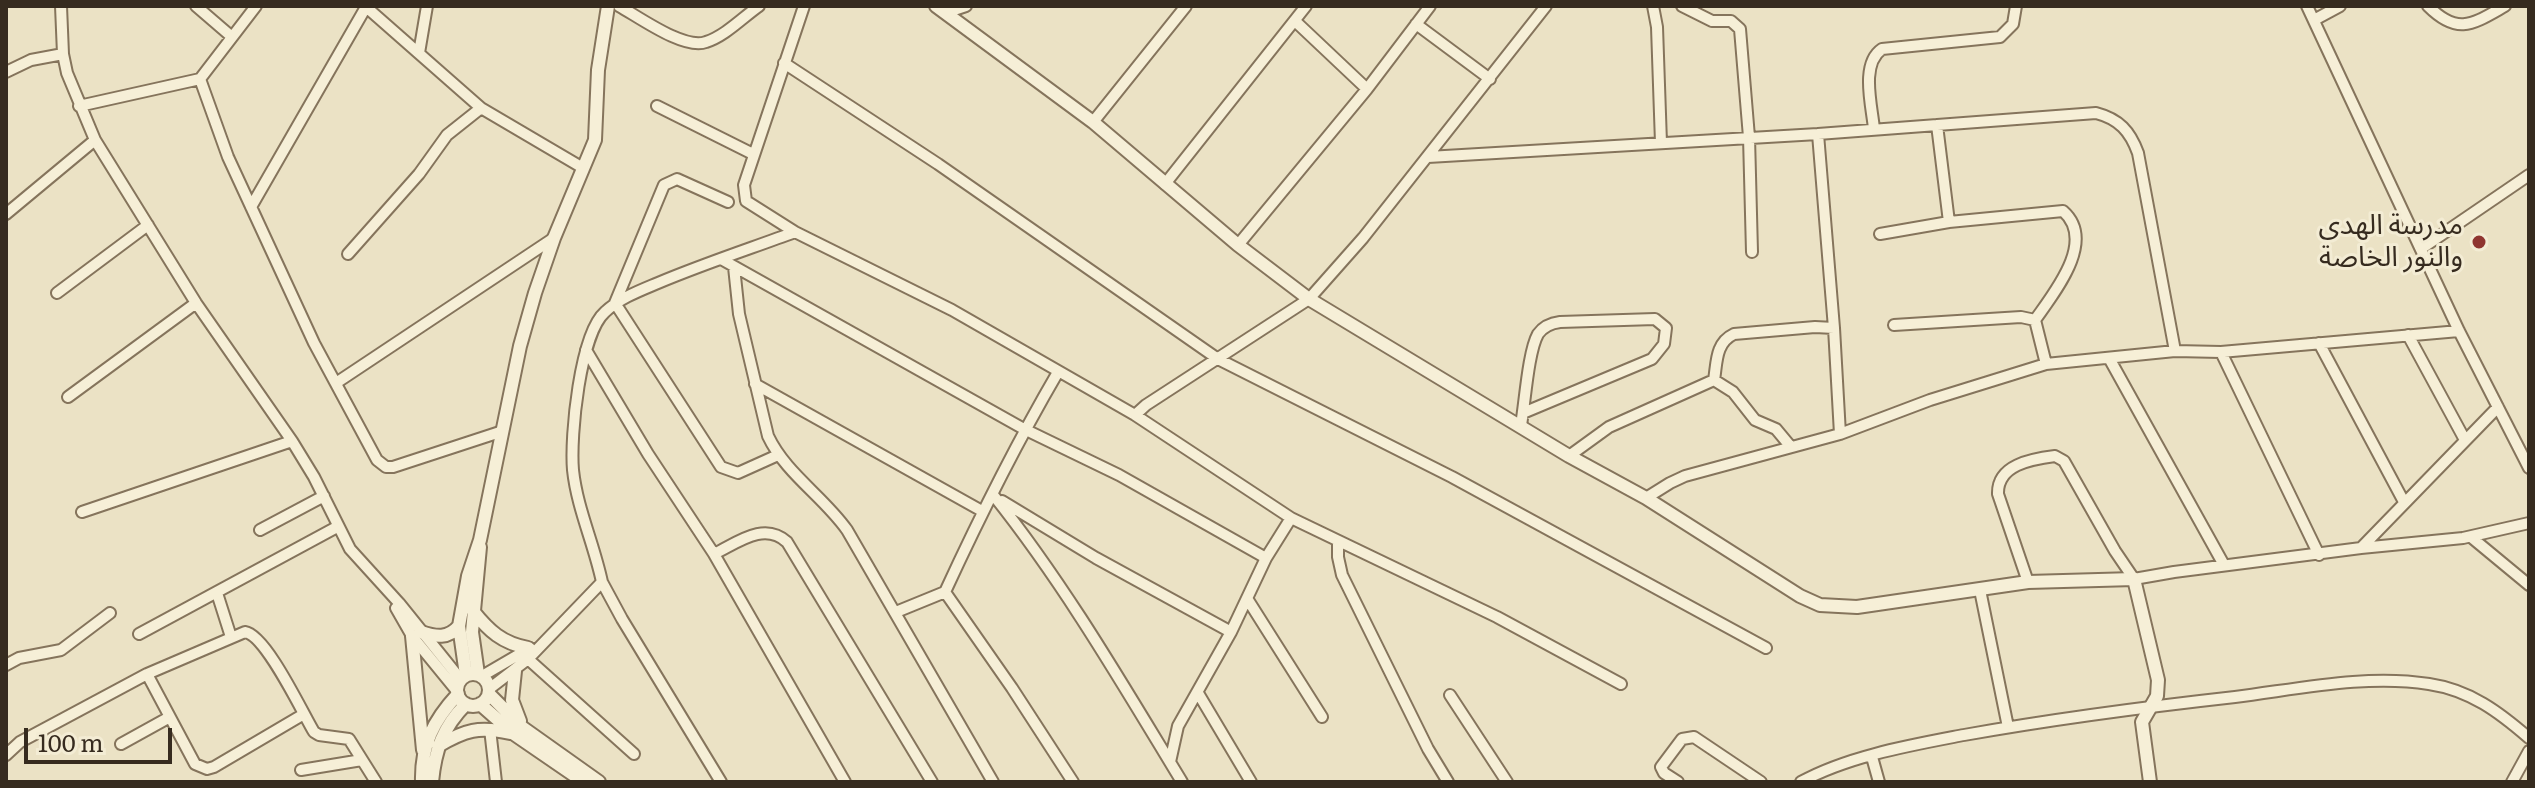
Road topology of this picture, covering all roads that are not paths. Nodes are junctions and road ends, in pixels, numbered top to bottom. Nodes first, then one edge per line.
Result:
1 (61, 6) edge
2 (196, 6) edge
3 (256, 6) edge
4 (366, 6) edge
5 (427, 6) edge
6 (608, 6) edge
7 (619, 6) edge
8 (759, 6) edge
9 (804, 6) edge
10 (966, 6) edge
11 (1186, 6) edge
12 (1306, 6) edge
13 (1430, 6) edge
14 (1546, 6) edge
15 (1653, 6) edge
16 (1682, 6) edge
17 (2016, 6) edge
18 (2307, 6) edge
19 (2340, 6) edge
20 (2428, 6) edge
21 (2505, 6) edge
22 (940, 9) edge
23 (2314, 20) junction
24 (1295, 21) junction
25 (1416, 24) junction
26 (232, 37) junction
27 (419, 53) junction
28 (63, 54) junction
29 (784, 63) junction
30 (6, 72) edge
31 (200, 79) junction
32 (1490, 79) junction
33 (1367, 89) junction
34 (79, 106) junction
35 (657, 106) dead end
36 (481, 108) junction
37 (1093, 122) junction
38 (1937, 125) junction
39 (1874, 129) junction
40 (1818, 134) junction
41 (1749, 137) junction
42 (95, 140) junction
43 (1661, 143) junction
44 (753, 154) junction
45 (1428, 157) junction
46 (583, 168) junction
47 (2529, 175) edge
48 (1165, 184) junction
49 (728, 202) dead end
50 (251, 207) junction
51 (6, 214) edge
52 (1949, 222) junction
53 (148, 225) junction
54 (795, 232) junction
55 (1880, 234) dead end
56 (554, 238) junction
57 (1238, 245) junction
58 (2422, 248) junction
59 (1752, 252) dead end
60 (348, 254) dead end
61 (721, 259) junction
62 (734, 267) junction
63 (57, 293) dead end
64 (1309, 299) junction
65 (196, 303) junction
66 (615, 303) junction
67 (2035, 320) junction
68 (1894, 325) dead end
69 (1834, 328) junction
70 (2459, 331) junction
71 (2408, 335) junction
72 (2319, 343) junction
73 (586, 350) junction
74 (2175, 351) junction
75 (2221, 352) junction
76 (2109, 358) junction
77 (1218, 359) junction
78 (2046, 364) junction
79 (1058, 372) junction
80 (1714, 380) junction
81 (336, 383) junction
82 (755, 384) junction
83 (68, 397) dead end
84 (2498, 407) junction
85 (1135, 415) junction
86 (1522, 419) junction
87 (1024, 429) junction
88 (503, 431) junction
89 (1840, 434) junction
90 (2465, 440) junction
91 (292, 441) junction
92 (1791, 447) junction
93 (778, 455) junction
94 (1569, 456) junction
95 (2529, 468) edge
96 (324, 496) junction
97 (994, 496) junction
98 (1646, 498) junction
99 (2404, 502) junction
100 (982, 511) junction
101 (82, 512) dead end
102 (1291, 518) junction
103 (2529, 523) edge
104 (337, 527) junction
105 (260, 530) dead end
106 (2471, 537) junction
107 (480, 540) junction
108 (1338, 542) junction
109 (2361, 548) junction
110 (714, 554) junction
111 (2319, 555) junction
112 (1266, 558) junction
113 (2224, 565) junction
114 (2134, 579) junction
115 (602, 582) junction
116 (2028, 582) junction
117 (2529, 585) edge
118 (1980, 590) junction
119 (945, 592) junction
120 (217, 593) junction
121 (1248, 600) junction
122 (473, 611) junction
123 (896, 612) junction
124 (110, 613) dead end
125 (459, 626) junction
126 (1231, 632) junction
127 (139, 634) dead end
128 (417, 634) junction
129 (231, 637) junction
130 (1766, 648) dead end
131 (528, 654) junction
132 (6, 665) edge
133 (515, 671) junction
134 (147, 674) junction
135 (1621, 684) dead end
136 (467, 685) junction
137 (1198, 693) junction
138 (486, 695) junction
139 (1450, 695) dead end
140 (2152, 706) junction
141 (304, 714) junction
142 (1322, 717) dead end
143 (168, 718) junction
144 (2008, 727) junction
145 (490, 729) junction
146 (519, 731) junction
147 (2529, 738) edge
148 (121, 744) dead end
149 (438, 746) junction
150 (423, 750) junction
151 (2529, 751) edge
152 (634, 754) dead end
153 (6, 755) edge
154 (1872, 757) junction
155 (362, 760) junction
156 (1170, 762) junction
157 (301, 770) dead end
158 (590, 780) edge
159 (843, 781) edge
160 (376, 782) edge
161 (422, 782) edge
162 (432, 782) edge
163 (496, 782) edge
164 (721, 782) edge
165 (932, 782) edge
166 (993, 782) edge
167 (1073, 782) edge
168 (1182, 782) edge
169 (1251, 782) edge
170 (1448, 782) edge
171 (1507, 782) edge
172 (1678, 782) edge
173 (1761, 782) edge
174 (1801, 782) edge
175 (1879, 782) edge
176 (2150, 782) edge
177 (2512, 782) edge

1 - 28 street
2 - 26 street
3 - 26 street
4 - 27 street
4 - 50 street
5 - 27 street
6 - 46 street
7 - 8 street
9 - 29 street
10 - 22 street
11 - 37 street
12 - 24 street
13 - 25 street
14 - 32 street
15 - 43 street
16 - 41 street
17 - 39 street
18 - 23 street
19 - 23 street
20 - 21 street
22 - 37 street
23 - 58 street
24 - 33 street
24 - 48 street
25 - 32 street
25 - 33 street
26 - 31 street
27 - 36 street
28 - 30 street
28 - 34 street
29 - 44 street
29 - 77 street
31 - 34 street
31 - 50 street
32 - 45 street
33 - 57 street
34 - 42 street
35 - 44 street
36 - 46 street
36 - 60 street
37 - 48 street
38 - 39 street
38 - 52 street
38 - 74 street
39 - 40 street
40 - 41 street
40 - 69 street
41 - 43 street
41 - 59 street
42 - 51 street
42 - 53 street
43 - 45 street
44 - 54 street
45 - 64 street
46 - 56 street
47 - 58 street
48 - 57 street
49 - 66 street
50 - 81 street
52 - 55 street
52 - 67 street
53 - 63 street
53 - 65 street
54 - 61 street
54 - 79 street
56 - 81 street
56 - 88 street
57 - 64 street
58 - 70 street
61 - 62 street
61 - 66 street
62 - 82 street
62 - 87 street
64 - 77 street
64 - 86 street
65 - 83 street
65 - 91 street
66 - 73 street
66 - 93 street
67 - 68 street
67 - 78 street
69 - 80 street
69 - 89 street
70 - 71 street
70 - 84 street
71 - 72 street
71 - 90 street
72 - 75 street
72 - 99 street
73 - 110 street
73 - 115 street
74 - 75 street
74 - 76 street
75 - 111 street
76 - 78 street
76 - 113 street
77 - 85 street
77 - 130 street
78 - 89 street
79 - 85 street
79 - 87 street
80 - 92 street
80 - 94 street
81 - 88 street
82 - 93 street
82 - 100 street
84 - 90 street
84 - 95 street
85 - 102 street
86 - 86 street
86 - 94 street
87 - 97 street
87 - 112 street
88 - 107 street
89 - 92 street
90 - 99 street
91 - 96 street
91 - 101 street
92 - 98 street
93 - 123 street
94 - 98 street
96 - 104 street
96 - 105 street
97 - 100 street
97 - 126 street
97 - 156 street
98 - 118 street
99 - 109 street
100 - 119 street
102 - 108 street
102 - 112 street
103 - 106 street
104 - 120 street
104 - 128 street
106 - 109 street
106 - 117 street
107 - 122 street
107 - 125 street
108 - 135 street
108 - 170 street
109 - 111 street
110 - 159 street
110 - 165 street
111 - 113 street
112 - 121 street
113 - 114 street
114 - 116 street
114 - 116 street
114 - 140 street
115 - 131 street
115 - 164 street
116 - 118 street
118 - 144 street
119 - 123 street
119 - 167 street
120 - 127 street
120 - 129 street
121 - 126 street
121 - 142 street
122 - 131 street
122 - 136 street
123 - 166 street
124 - 132 street
125 - 128 street
125 - 136 street
126 - 137 street
128 - 136 street
128 - 150 street
129 - 134 street
129 - 141 street
131 - 133 street
131 - 136 street
131 - 152 street
133 - 138 street
133 - 146 street
134 - 143 street
134 - 153 street
136 - 138 street
136 - 138 street
136 - 149 street
136 - 150 street
137 - 156 street
137 - 169 street
138 - 146 street
139 - 171 street
140 - 144 street
140 - 147 street
140 - 176 street
141 - 143 street
141 - 155 street
143 - 148 street
144 - 154 street
145 - 146 street
145 - 149 street
145 - 163 street
146 - 158 street
149 - 162 street
150 - 161 street
151 - 177 street
154 - 174 street
154 - 175 street
155 - 157 street
155 - 160 street
156 - 168 street
172 - 173 street

